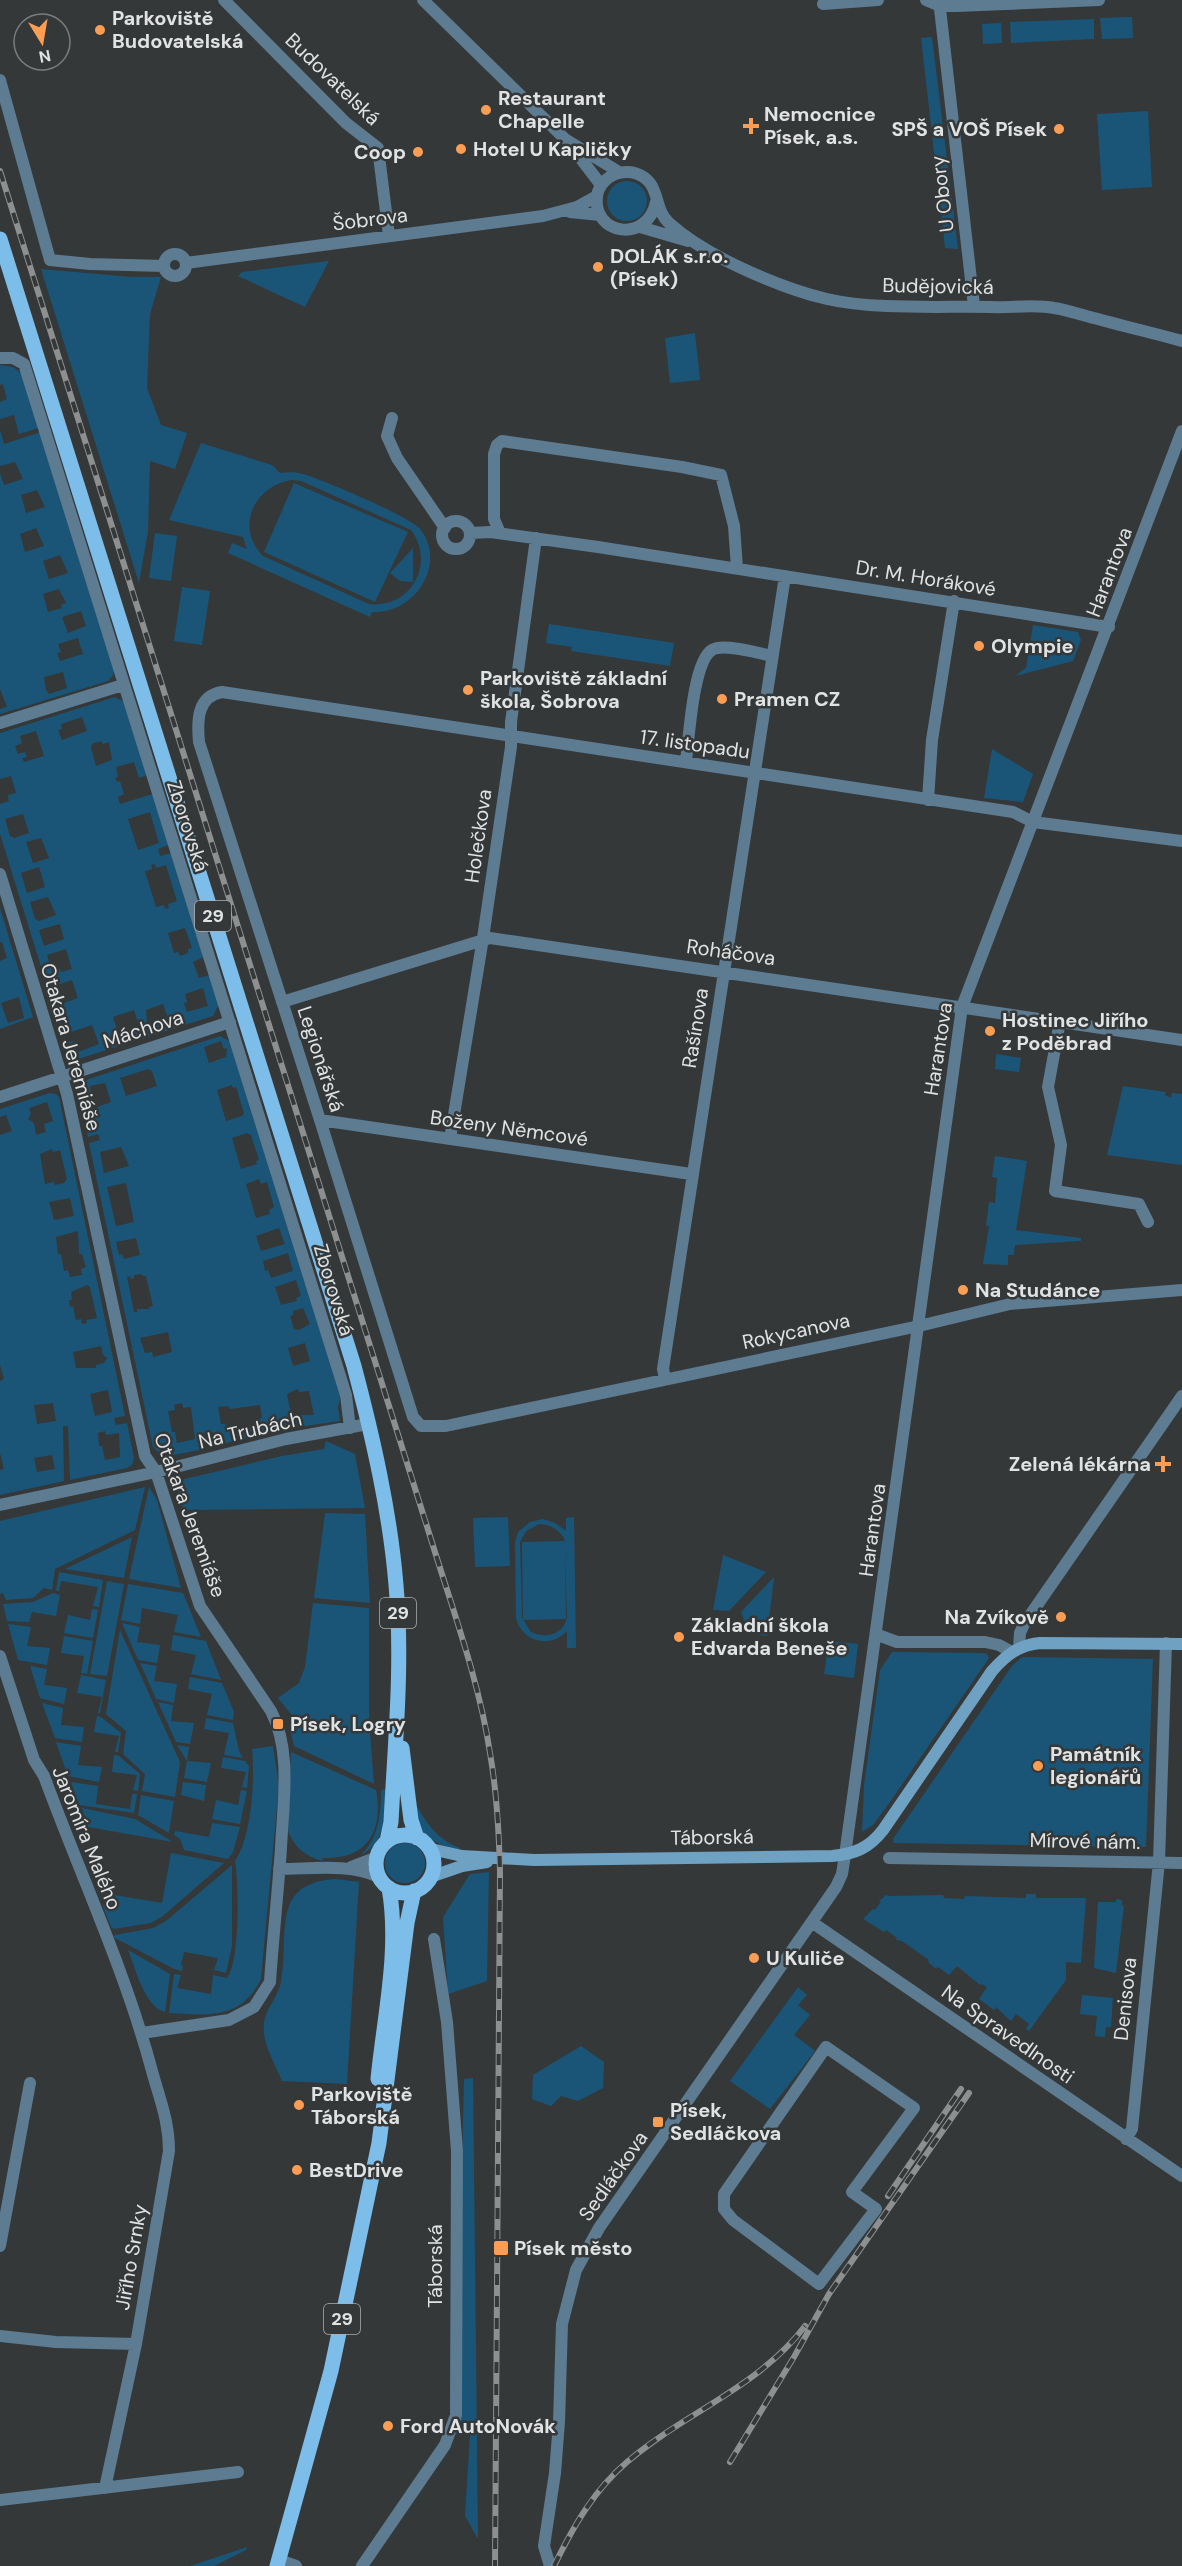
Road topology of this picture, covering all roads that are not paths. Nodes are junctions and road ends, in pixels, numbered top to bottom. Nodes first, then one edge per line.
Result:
1 (224, 0) edge
2 (423, 0) edge
3 (878, 0) edge
4 (926, 0) edge
5 (1086, 0) edge
6 (1099, 0) edge
7 (939, 3) edge
8 (823, 4) dead end
9 (0, 80) edge
10 (565, 139) junction
11 (619, 172) junction
12 (599, 190) junction
13 (656, 202) junction
14 (559, 212) junction
15 (600, 215) junction
16 (640, 227) junction
17 (389, 236) junction
18 (700, 245) junction
19 (1, 246) edge
20 (974, 306) junction
21 (1182, 341) edge
22 (0, 358) edge
23 (392, 418) dead end
24 (1182, 431) edge
25 (445, 528) junction
26 (471, 533) junction
27 (500, 533) junction
28 (536, 538) junction
29 (737, 568) junction
30 (785, 576) junction
31 (954, 601) junction
32 (1109, 627) junction
33 (772, 656) junction
34 (123, 685) junction
35 (204, 701) joint
36 (0, 723) edge
37 (511, 736) junction
38 (686, 761) junction
39 (753, 772) junction
40 (928, 800) junction
41 (1033, 822) junction
42 (1182, 841) edge
43 (0, 874) edge
44 (483, 938) junction
45 (724, 971) junction
46 (282, 1002) junction
47 (962, 1007) junction
48 (1060, 1021) junction
49 (230, 1022) junction
50 (1182, 1040) edge
51 (62, 1076) junction
52 (0, 1097) edge
53 (320, 1120) junction
54 (450, 1139) junction
55 (691, 1174) junction
56 (1148, 1222) dead end
57 (1182, 1290) edge
58 (919, 1326) junction
59 (665, 1379) junction
60 (1182, 1396) edge
61 (368, 1424) junction
62 (421, 1426) joint
63 (350, 1428) junction
64 (156, 1472) junction
65 (0, 1505) edge
66 (878, 1635) junction
67 (1166, 1643) junction
68 (1182, 1644) edge
69 (1015, 1650) junction
70 (0, 1656) edge
71 (397, 1697) junction
72 (417, 1838) junction
73 (387, 1841) junction
74 (431, 1849) junction
75 (845, 1855) junction
76 (377, 1857) junction
77 (889, 1858) dead end
78 (507, 1859) junction
79 (1159, 1862) junction
80 (1182, 1863) edge
81 (279, 1869) junction
82 (347, 1869) junction
83 (430, 1877) junction
84 (384, 1883) junction
85 (414, 1891) junction
86 (813, 1923) junction
87 (434, 1939) dead end
88 (142, 2033) junction
89 (826, 2047) joint
90 (30, 2083) dead end
91 (1126, 2139) junction
92 (372, 2168) junction
93 (1182, 2175) edge
94 (0, 2246) edge
95 (0, 2336) edge
96 (136, 2344) junction
97 (238, 2472) dead end
98 (105, 2488) junction
99 (0, 2500) edge
100 (278, 2563) edge
101 (297, 2566) edge
102 (362, 2566) edge
103 (550, 2566) edge

1 - 17 street, Budovatelská
2 - 10 street, Budějovická
3 - 8 street
4 - 7 street
5 - 6 street
5 - 7 street
7 - 20 street, U Obory
9 - 17 street, Šobrova
10 - 11 street, Budějovická
10 - 12 street, Budějovická
11 - 12 street
11 - 13 street, Budějovická
12 - 14 street, Šobrova
12 - 15 street, Budějovická
13 - 16 street
13 - 18 street, Budějovická
14 - 15 street, Šobrova
14 - 17 street, Šobrova
15 - 16 street, Budějovická
16 - 18 street, Budějovická
18 - 20 street, Budějovická
19 - 61 main road, 29
20 - 21 street, Budějovická
22 - 34 street, Zborovská
23 - 25 street
24 - 32 street, Harantova
25 - 26 street, Dr. M. Horákové
25 - 26 street
26 - 27 street, Dr. M. Horákové
27 - 28 street, Dr. M. Horákové
27 - 29 street
28 - 29 street, Dr. M. Horákové
28 - 37 street, Holečkova
29 - 30 street, Dr. M. Horákové
30 - 31 street, Dr. M. Horákové
30 - 33 street, Rašínova
31 - 32 street, Dr. M. Horákové
31 - 40 street
32 - 41 street, Harantova
33 - 38 street
33 - 39 street, Rašínova
34 - 36 street
34 - 49 street, Zborovská
35 - 37 street, 17. listopadu
35 - 46 street, Legionářská
37 - 38 street, 17. listopadu
37 - 44 street, Holečkova
38 - 39 street, 17. listopadu
39 - 40 street, 17. listopadu
39 - 45 street, Rašínova
40 - 41 street, 17. listopadu
41 - 42 street, 17. listopadu
41 - 47 street, Harantova
43 - 51 street, Otakara Jeremiáše
44 - 45 street, Roháčova
44 - 46 street, Roháčova
44 - 54 street, Holečkova
45 - 47 street, Roháčova
45 - 55 street, Rašínova
46 - 53 street, Legionářská
47 - 48 street, Roháčova
47 - 58 street, Harantova
48 - 50 street, Roháčova
48 - 56 street
49 - 51 street, Máchova
49 - 63 street, Zborovská
51 - 52 street, Máchova
51 - 64 street, Otakara Jeremiáše
53 - 54 street, Boženy Němcové
53 - 62 street, Legionářská
54 - 55 street, Boženy Němcové
55 - 59 street, Rašínova
57 - 58 street, Rokycanova
58 - 59 street, Rokycanova
58 - 66 street, Harantova
59 - 62 street, Rokycanova
60 - 69 street
61 - 63 street, Na Trubách
61 - 71 main road, 29
63 - 64 street, Na Trubách
64 - 65 street, Na Trubách
64 - 81 street, Otakara Jeremiáše
66 - 69 street
66 - 75 street
67 - 68 main road
67 - 69 main road
67 - 79 street, Mírové nám.
69 - 75 main road
70 - 88 street, Jaromíra Malého
71 - 72 main road, 29
71 - 73 main road, 29
72 - 73 main road
72 - 74 main road
73 - 76 main road, 29
74 - 78 main road, Táborská
74 - 83 main road
75 - 78 main road, Táborská
75 - 86 street, Sedláčkova
76 - 82 street
76 - 84 main road, 29
77 - 79 street, Mírové nám.
78 - 83 main road, Táborská
79 - 80 street
79 - 91 street, Denisova
81 - 82 street
81 - 88 street, Otakara Jeremiáše
82 - 84 street
83 - 85 main road
84 - 85 main road
84 - 92 main road, 29
85 - 92 main road, 29
86 - 91 street, Na Spravedlnosti
86 - 103 street, Sedláčkova
87 - 102 street, Táborská
88 - 96 street, Jiřího Srnky
89 - 89 street
90 - 94 street
91 - 93 street, Na Spravedlnosti
92 - 100 main road, 29
95 - 96 street
96 - 98 street, Jiřího Srnky
97 - 98 street
98 - 99 street
100 - 101 street

